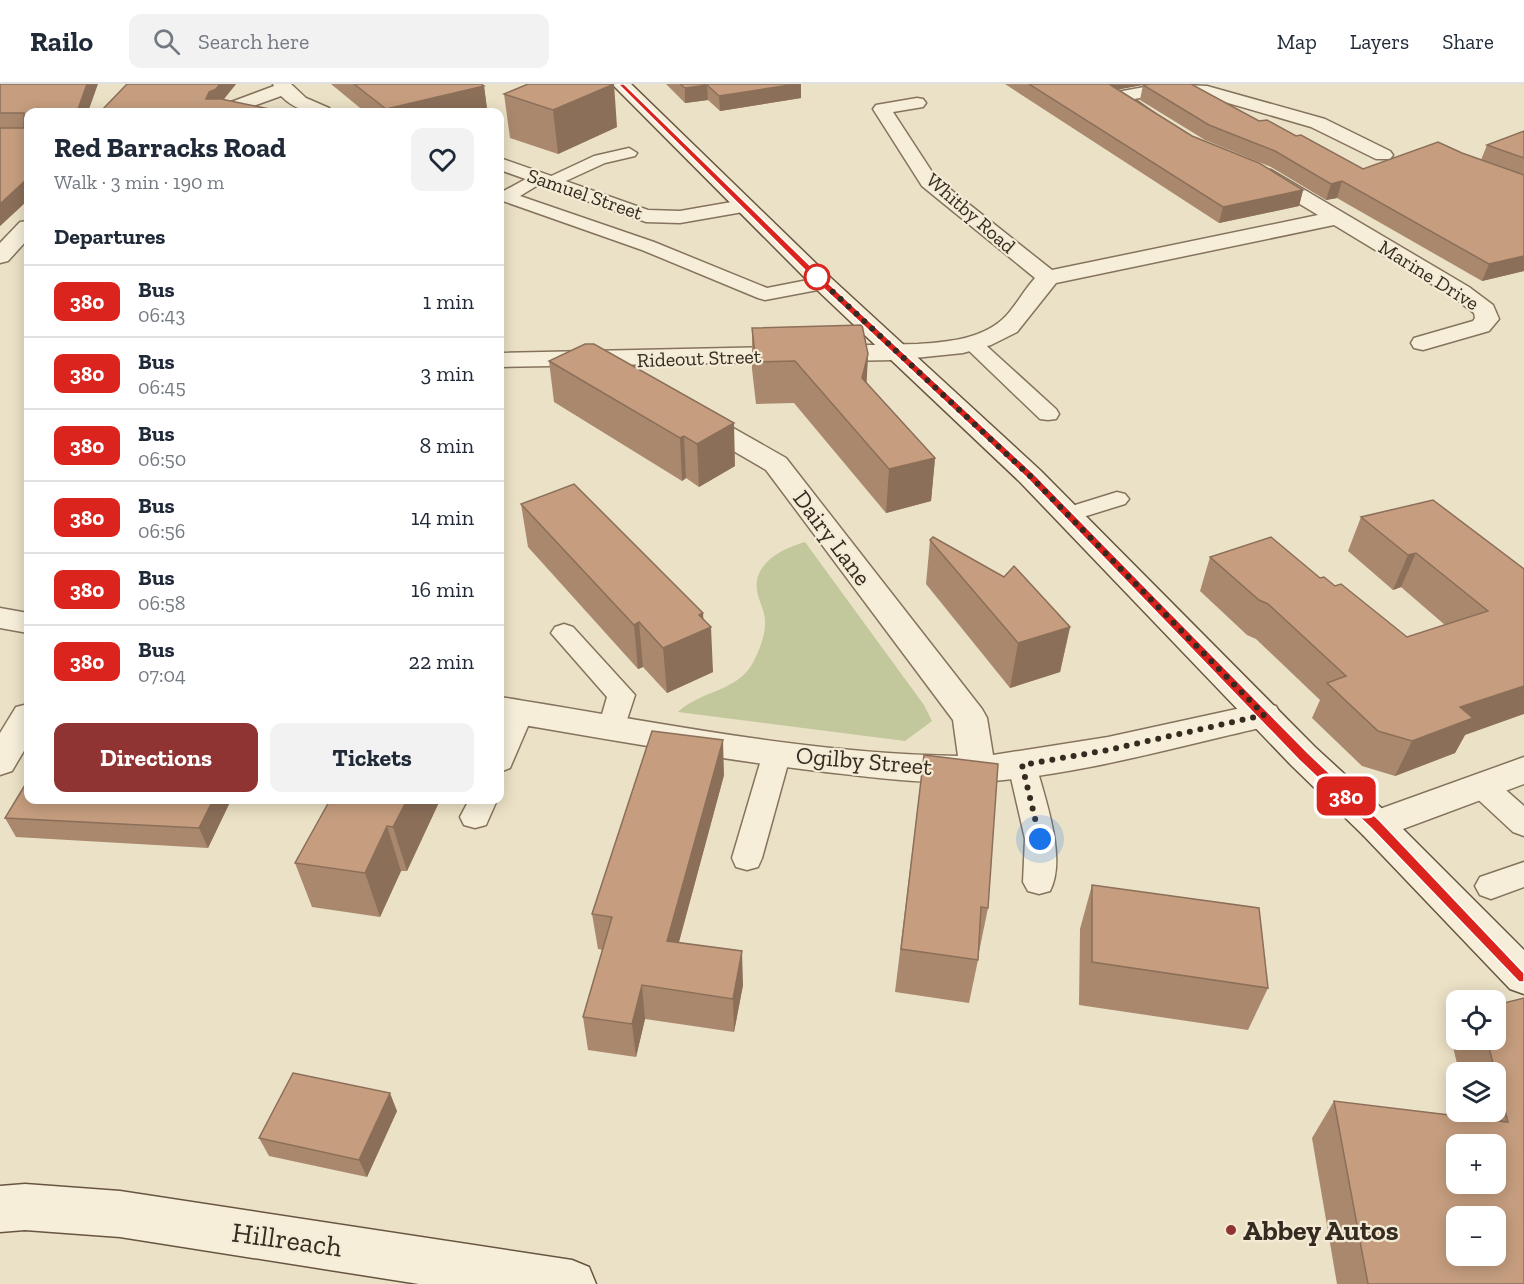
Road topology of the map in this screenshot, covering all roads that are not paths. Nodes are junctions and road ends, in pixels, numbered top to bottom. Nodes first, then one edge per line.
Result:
1 (283, 87) edge
2 (618, 91) edge
3 (917, 102) dead end
4 (231, 108) edge
5 (314, 108) edge
6 (1157, 121) edge
7 (629, 153) dead end
8 (1383, 155) dead end
9 (504, 165) edge
10 (1252, 169) edge
11 (545, 180) junction
12 (743, 206) junction
13 (1335, 218) junction
14 (24, 231) edge
15 (0, 256) edge
16 (1048, 278) junction
17 (823, 283) junction
18 (972, 343) junction
19 (1423, 343) dead end
20 (898, 351) junction
21 (504, 360) edge
22 (675, 406) edge
23 (1048, 414) dead end
24 (1117, 499) dead end
25 (1067, 515) junction
26 (0, 618) edge
27 (24, 622) edge
28 (564, 633) dead end
29 (510, 711) edge
30 (1264, 715) junction
31 (24, 723) edge
32 (612, 728) junction
33 (504, 741) edge
34 (777, 753) junction
35 (0, 762) edge
36 (1022, 765) junction
37 (978, 769) junction
38 (1524, 770) edge
39 (1481, 785) junction
40 (1524, 824) edge
41 (1376, 825) junction
42 (747, 858) dead end
43 (1524, 874) edge
44 (1039, 882) dead end
45 (1491, 886) dead end
46 (1524, 977) edge
47 (0, 1209) edge
48 (572, 1284) edge

1 - 4 street
1 - 5 street
2 - 12 street
3 - 16 street, Whitby Road
6 - 8 street
7 - 11 lane
9 - 11 street, Samuel Street
10 - 13 street
11 - 12 street, Samuel Street
11 - 17 lane
12 - 17 street
13 - 16 street
13 - 19 street, Marine Drive
14 - 15 street
16 - 18 street, Rideout Street
17 - 20 street
18 - 20 street, Rideout Street
18 - 23 lane
20 - 21 street, Rideout Street
20 - 25 street
22 - 37 street, Dairy Lane
24 - 25 lane
25 - 30 street
26 - 27 street
28 - 32 lane
29 - 32 street, Ogilby Street
29 - 33 lane
30 - 36 street, Ogilby Street
30 - 41 street
31 - 35 street
32 - 34 street, Ogilby Street
34 - 37 street, Ogilby Street
34 - 42 lane
36 - 37 street, Ogilby Street
36 - 44 lane
38 - 39 street
39 - 40 lane
39 - 41 street
41 - 46 street
43 - 45 lane
47 - 48 street, Hillreach

